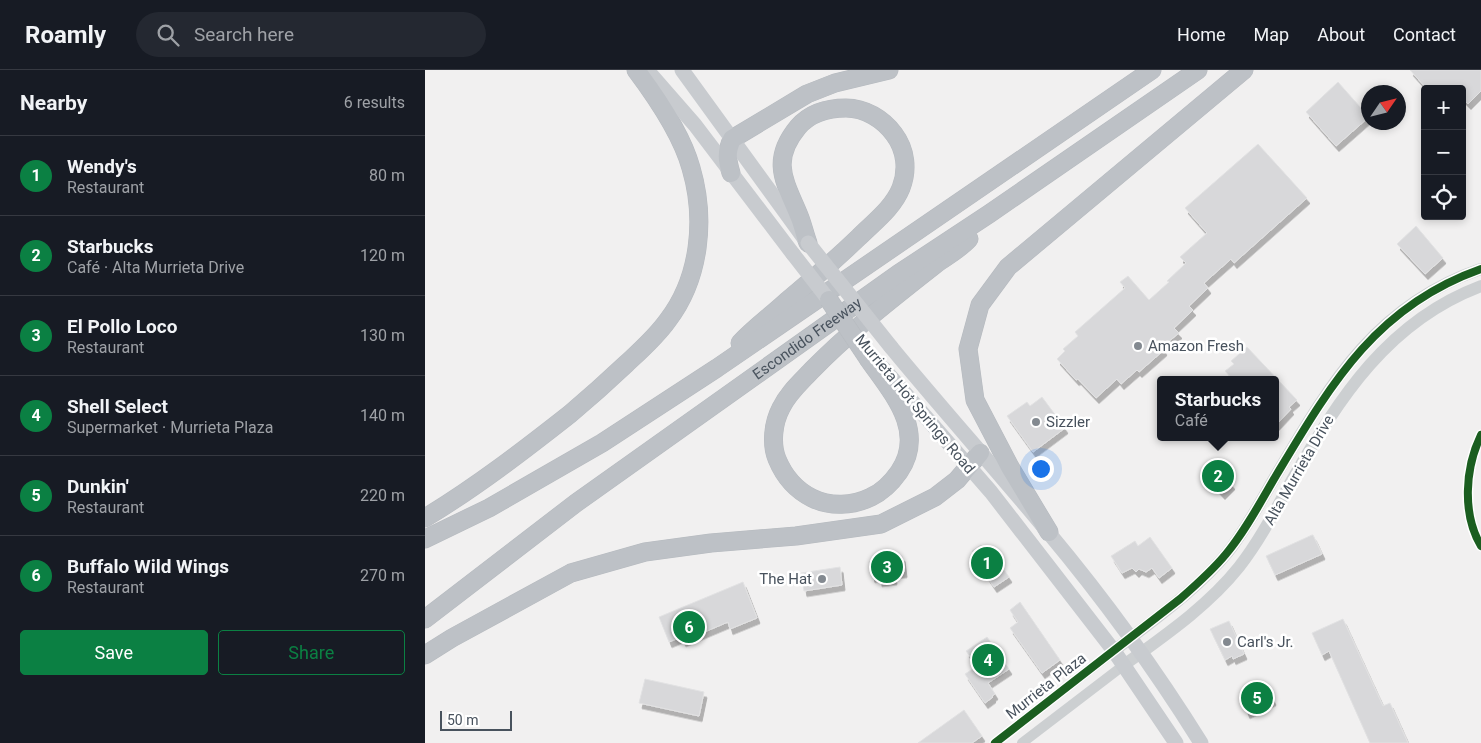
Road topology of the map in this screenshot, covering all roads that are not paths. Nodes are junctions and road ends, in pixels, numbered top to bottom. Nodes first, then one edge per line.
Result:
1 (636, 70) edge
2 (647, 70) edge
3 (682, 70) edge
4 (889, 70) edge
5 (1152, 70) edge
6 (1198, 70) edge
7 (1244, 70) edge
8 (732, 139) junction
9 (731, 173) junction
10 (989, 214) junction
11 (808, 243) junction
12 (1481, 269) edge
13 (1481, 286) edge
14 (829, 300) joint
15 (871, 358) junction
16 (717, 368) junction
17 (1481, 435) edge
18 (980, 452) junction
19 (969, 468) junction
20 (1469, 474) junction
21 (1481, 476) edge
22 (425, 518) edge
23 (1049, 532) junction
24 (425, 539) edge
25 (1481, 546) edge
26 (425, 619) edge
27 (1131, 637) junction
28 (1114, 651) junction
29 (1142, 652) junction
30 (425, 655) edge
31 (1124, 665) junction
32 (995, 743) edge
33 (1022, 743) edge
34 (1176, 743) edge
35 (1201, 743) edge

1 - 22 highway
2 - 9 main road
3 - 8 main road, Murrieta Hot Springs Road
4 - 8 highway
5 - 16 highway, Escondido Freeway
6 - 10 highway, Escondido Freeway
7 - 23 highway
8 - 9 highway
8 - 11 main road, Murrieta Hot Springs Road
9 - 14 main road, bridge
10 - 15 highway
10 - 26 highway, Escondido Freeway
11 - 16 highway
11 - 18 main road, Murrieta Hot Springs Road, bridge
12 - 27 street, Alta Murrieta Drive
13 - 29 street, Alta Murrieta Drive
14 - 15 highway, bridge
15 - 19 main road, Murrieta Hot Springs Road
16 - 24 highway, Escondido Freeway
17 - 20 street
18 - 19 highway
18 - 23 main road, Murrieta Hot Springs Road
19 - 28 main road, Murrieta Hot Springs Road
19 - 30 highway
20 - 21 street
20 - 25 street
23 - 27 main road, Murrieta Hot Springs Road
27 - 28 street, Alta Murrieta Drive
27 - 29 main road, Murrieta Hot Springs Road
28 - 31 main road, Murrieta Hot Springs Road
28 - 32 street, Murrieta Plaza
29 - 31 street, Alta Murrieta Drive
29 - 35 main road, Murrieta Hot Springs Road
31 - 33 street, Murrieta Plaza
31 - 34 main road, Murrieta Hot Springs Road

